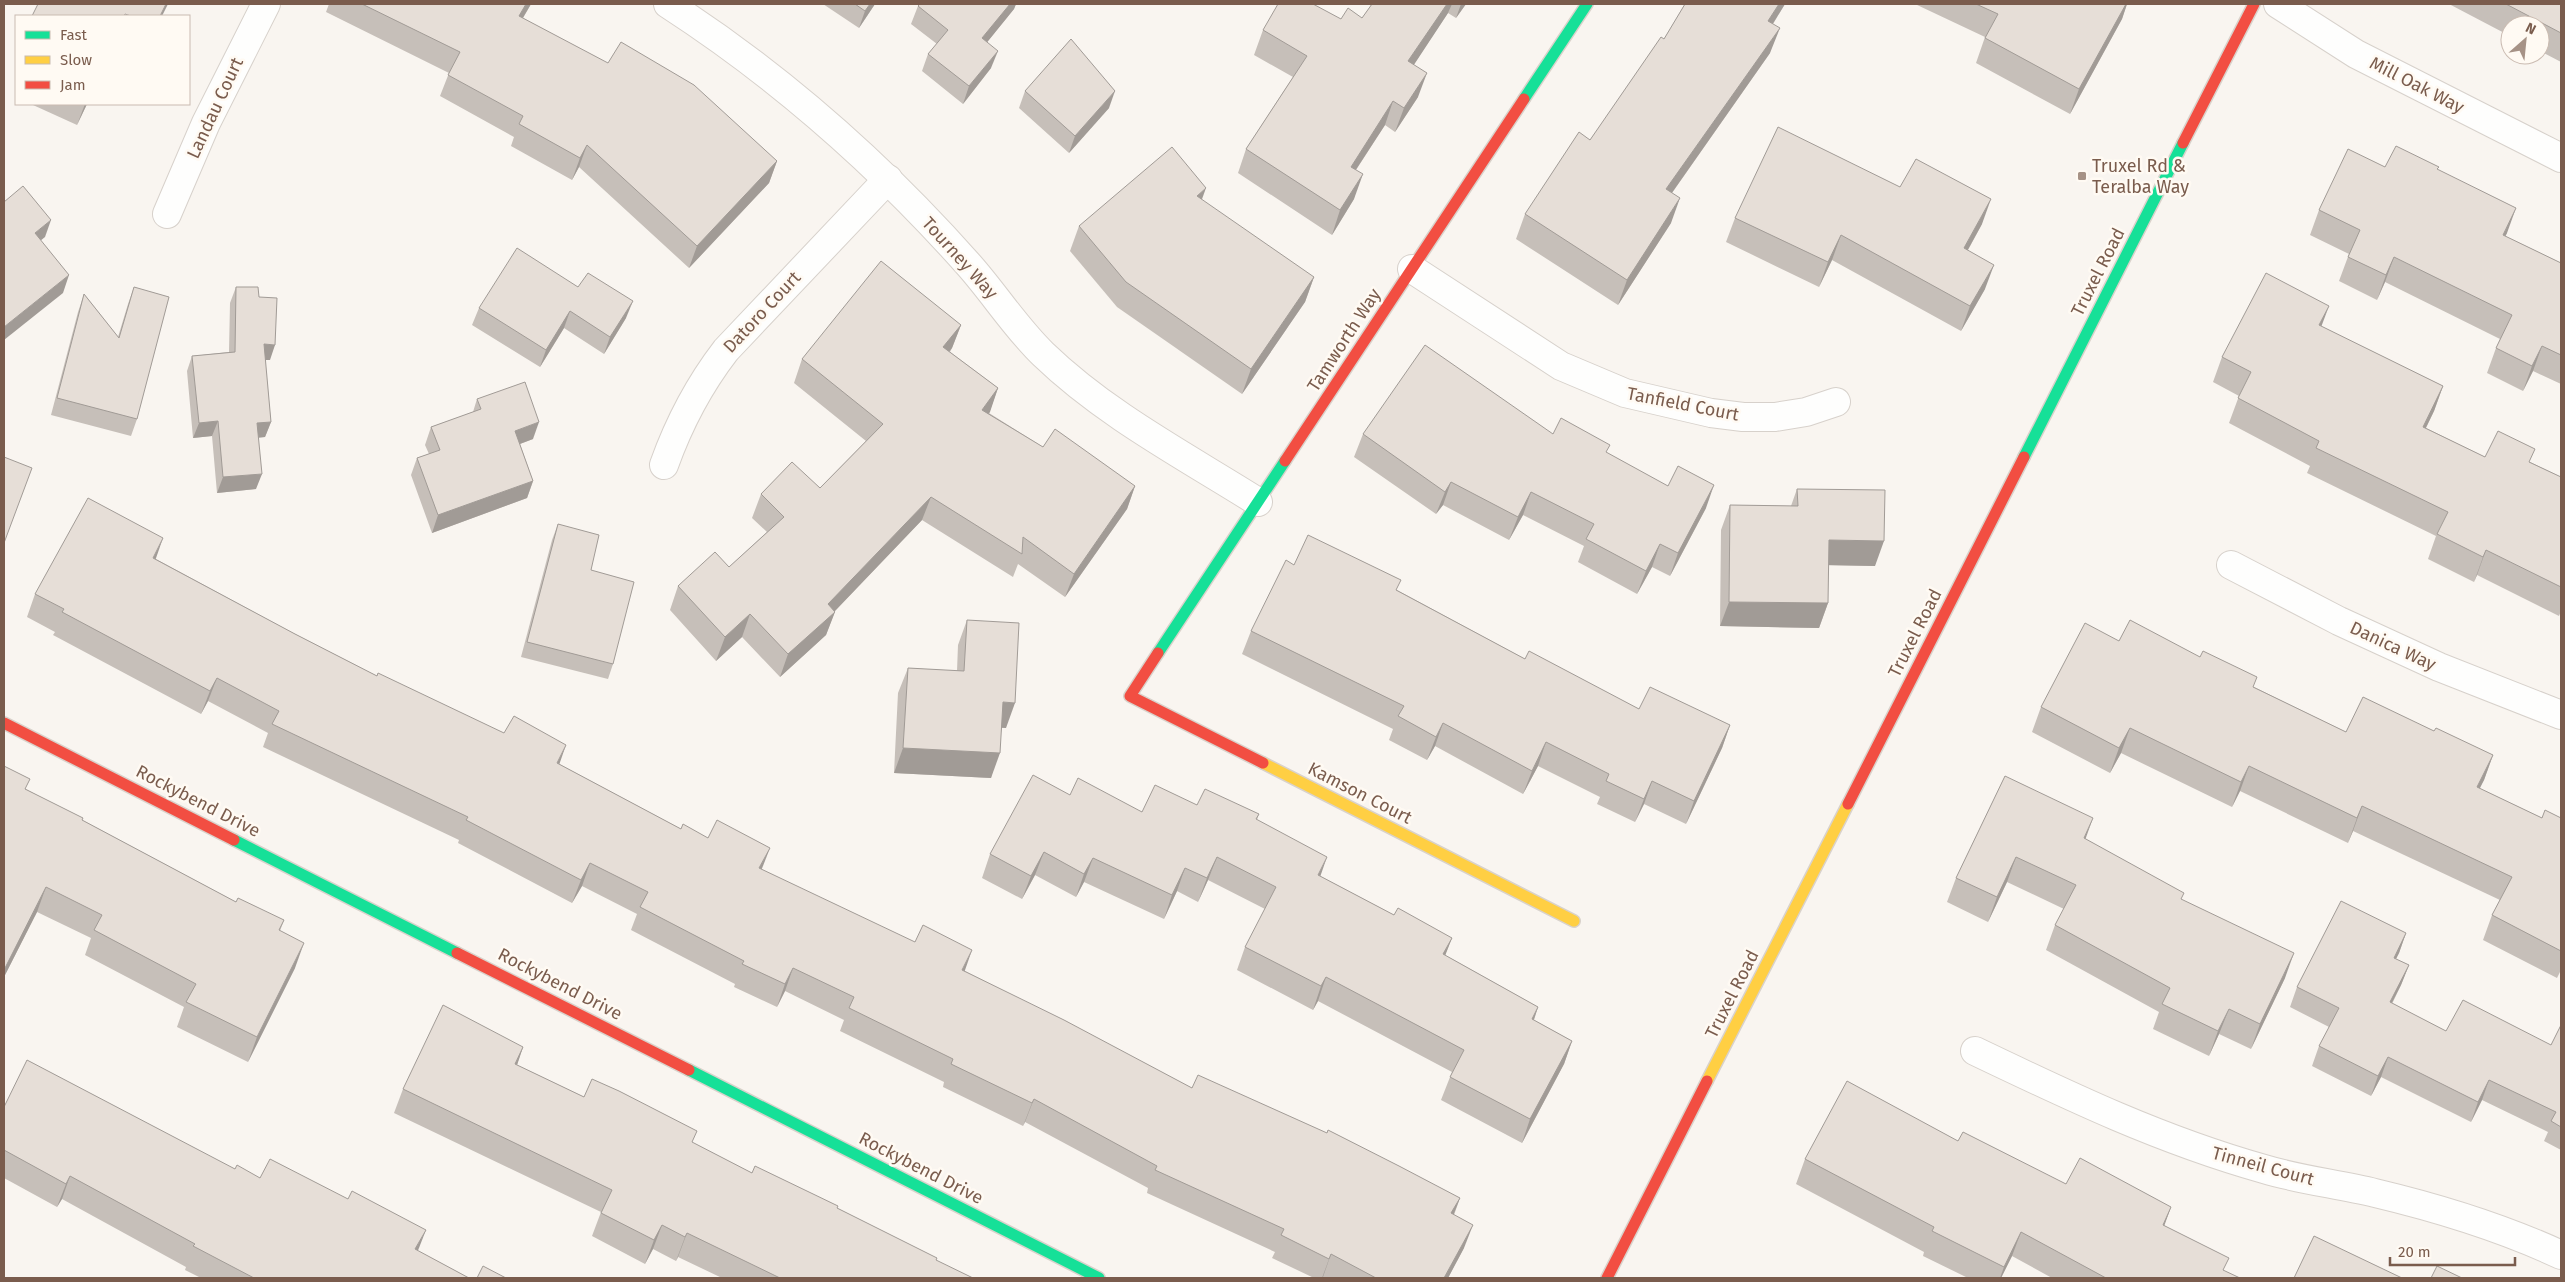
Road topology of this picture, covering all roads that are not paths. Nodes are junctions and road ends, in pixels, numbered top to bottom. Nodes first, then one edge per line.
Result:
1 (266, 4) edge
2 (668, 4) edge
3 (1587, 4) edge
4 (2254, 4) edge
5 (2278, 4) edge
6 (2561, 158) edge
7 (888, 179) junction
8 (168, 214) dead end
9 (1412, 269) junction
10 (1836, 402) dead end
11 (664, 465) dead end
12 (1258, 502) junction
13 (2231, 565) dead end
14 (1130, 696) joint
15 (2561, 715) edge
16 (4, 723) edge
17 (1574, 921) dead end
18 (1974, 1051) dead end
19 (2561, 1255) edge
20 (1099, 1278) edge
21 (1607, 1278) edge

1 - 8 street, Landau Court
2 - 7 street, Tourney Way
3 - 9 street, Tamworth Way
4 - 21 street, Truxel Road
5 - 6 street, Mill Oak Way
7 - 11 street, Datoro Court
7 - 12 street, Tourney Way
9 - 10 street, Tanfield Court
9 - 12 street, Tamworth Way
12 - 14 street, Tamworth Way
13 - 15 street, Danica Way
14 - 17 street, Kamson Court
16 - 20 street, Rockybend Drive
18 - 19 street, Tinneil Court

